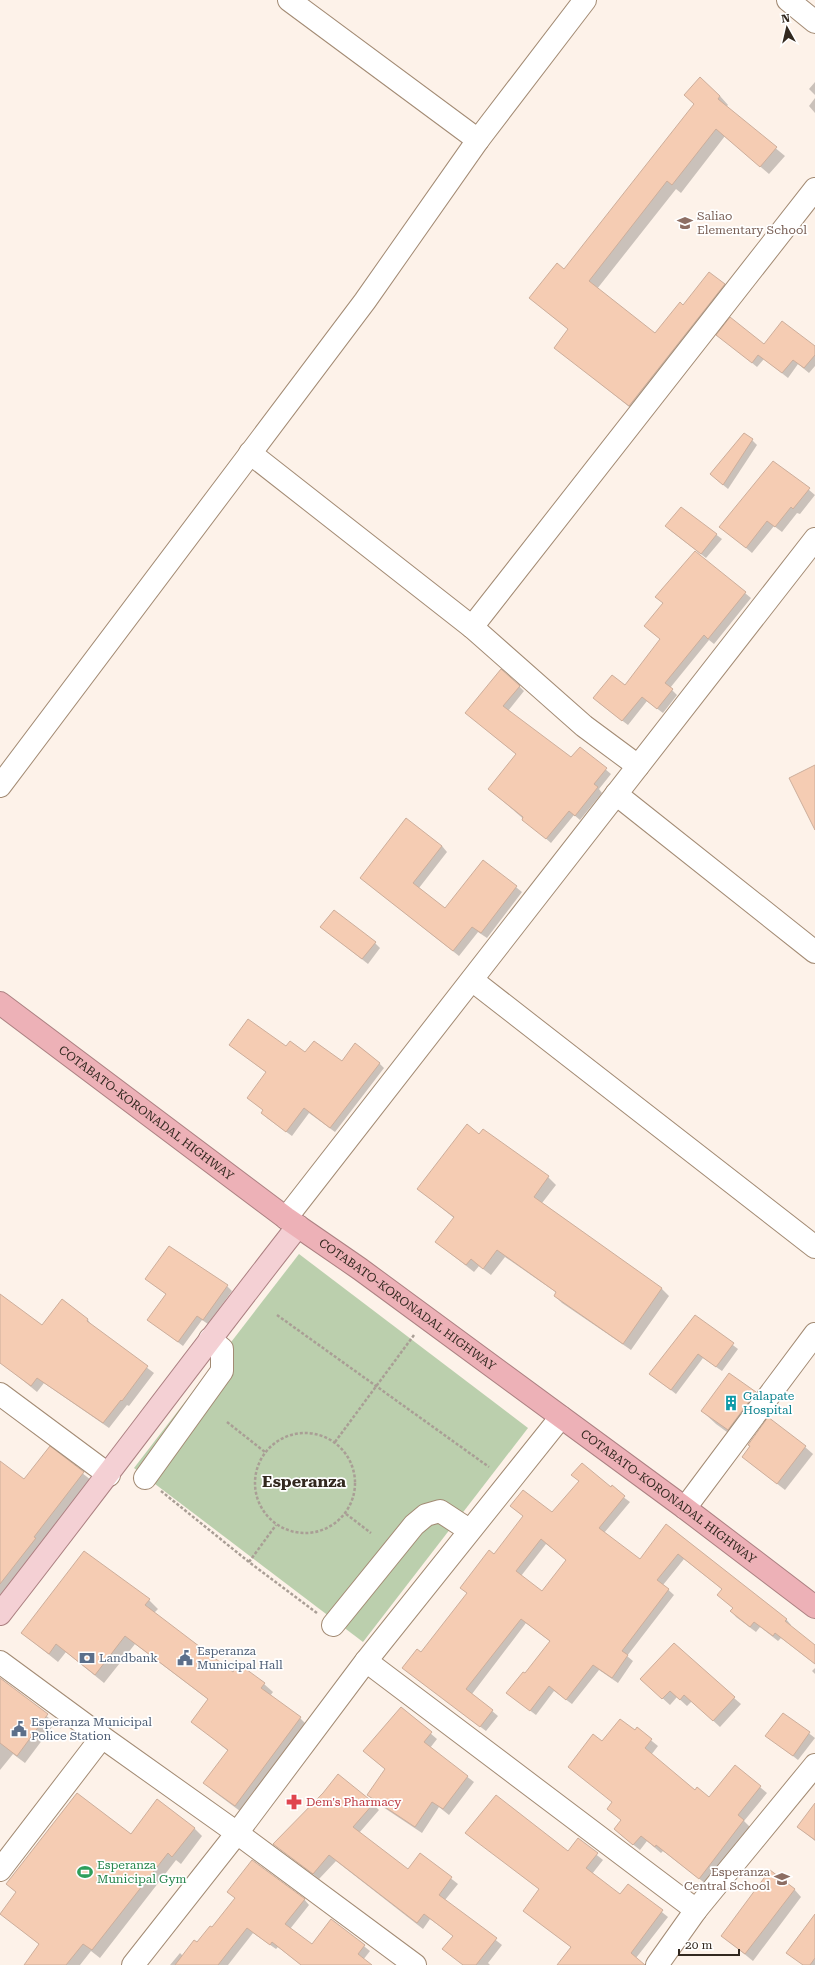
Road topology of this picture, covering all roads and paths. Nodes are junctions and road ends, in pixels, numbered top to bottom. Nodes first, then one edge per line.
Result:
1 (289, 0) edge
2 (585, 0) edge
3 (788, 0) edge
4 (815, 22) edge
5 (478, 140) junction
6 (815, 189) edge
7 (250, 453) junction
8 (815, 539) edge
9 (472, 627) junction
10 (638, 766) junction
11 (0, 786) edge
12 (616, 794) junction
13 (815, 952) edge
14 (472, 980) junction
15 (0, 1003) edge
16 (292, 1222) junction
17 (815, 1248) edge
18 (277, 1315) dead end
19 (426, 1319) junction
20 (815, 1334) edge
21 (210, 1339) junction
22 (377, 1387) junction
23 (0, 1394) edge
24 (561, 1417) junction
25 (227, 1422) dead end
26 (335, 1442) junction
27 (265, 1452) junction
28 (489, 1467) dead end
29 (109, 1475) junction
30 (145, 1478) joint
31 (685, 1508) junction
32 (346, 1514) junction
33 (276, 1525) junction
34 (469, 1530) junction
35 (371, 1533) dead end
36 (249, 1562) junction
37 (815, 1607) edge
38 (0, 1614) edge
39 (333, 1625) joint
40 (366, 1661) junction
41 (0, 1662) edge
42 (102, 1737) junction
43 (815, 1765) edge
44 (238, 1833) junction
45 (0, 1870) edge
46 (696, 1910) junction
47 (132, 1965) edge
48 (415, 1965) edge
49 (657, 1965) edge

1 - 5 street
2 - 5 street
3 - 4 street
5 - 7 street
6 - 9 street
7 - 9 street
7 - 11 street
8 - 10 street
9 - 10 street
10 - 12 street
12 - 13 street
12 - 14 street
14 - 16 street
14 - 17 street
15 - 16 highway, COTABATO-KORONADAL HIGHWAY
16 - 19 highway, COTABATO-KORONADAL HIGHWAY
16 - 21 main road
18 - 22 path
19 - 22 path
19 - 24 highway, COTABATO-KORONADAL HIGHWAY
20 - 31 street
21 - 29 main road
21 - 30 street
22 - 26 path
22 - 28 path
23 - 29 street
24 - 31 highway, COTABATO-KORONADAL HIGHWAY
24 - 34 street
25 - 27 path
26 - 27 path
26 - 32 path
27 - 33 path
29 - 38 main road
30 - 36 path
31 - 37 highway, COTABATO-KORONADAL HIGHWAY
32 - 33 path
32 - 35 path
33 - 36 path
34 - 39 street
34 - 40 street
36 - 39 path
40 - 44 street
40 - 46 street
41 - 42 street
42 - 44 street
42 - 45 street
43 - 46 street
44 - 47 street
44 - 48 street
46 - 49 street

